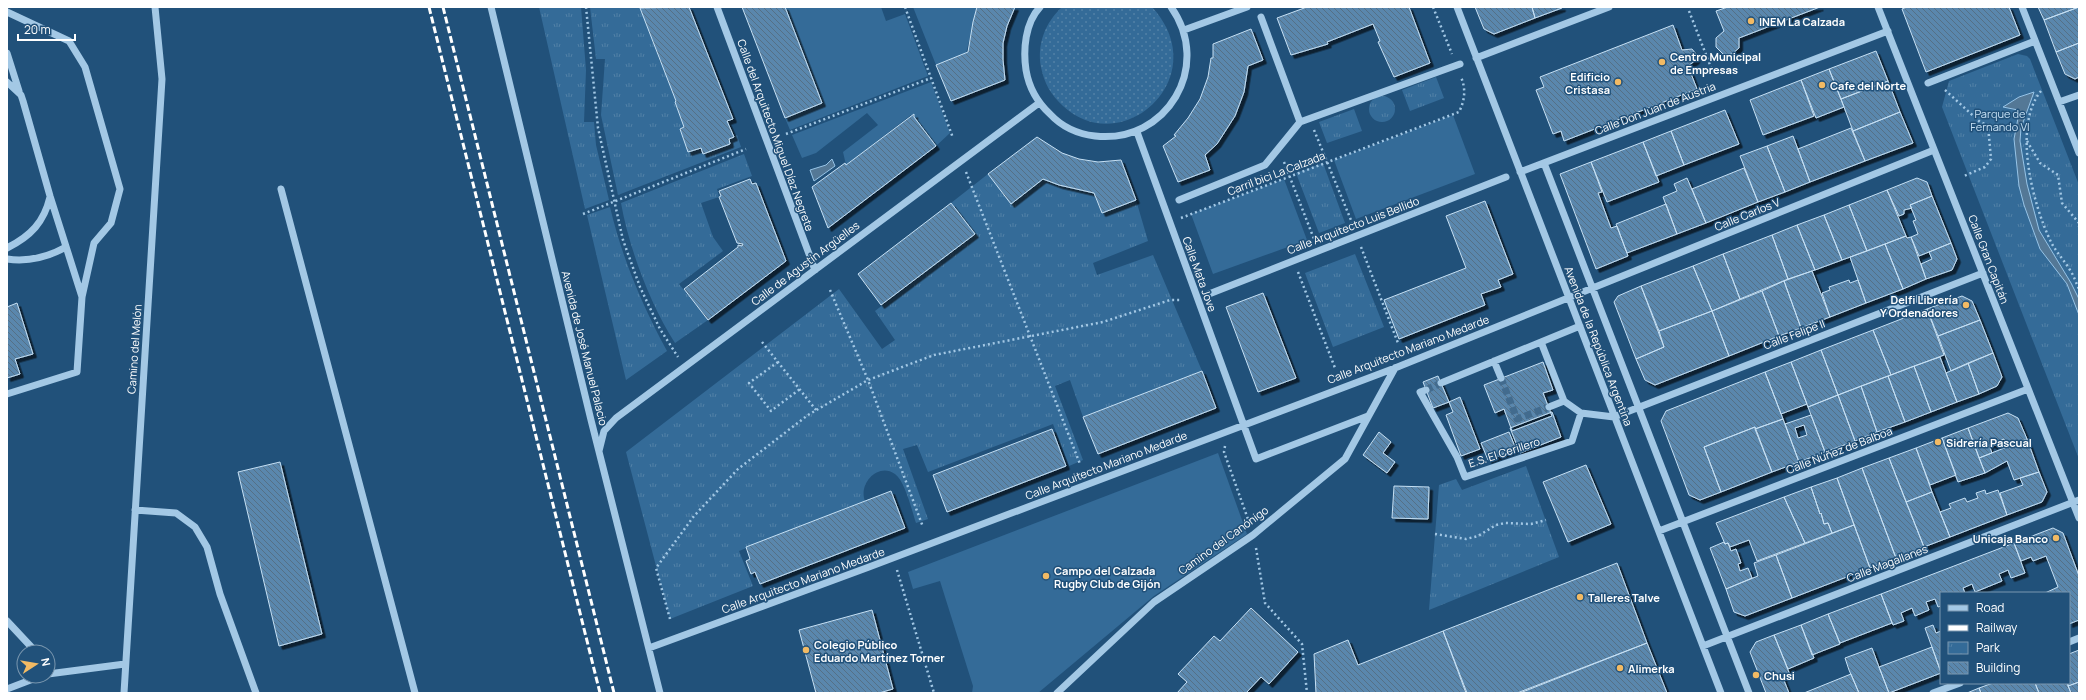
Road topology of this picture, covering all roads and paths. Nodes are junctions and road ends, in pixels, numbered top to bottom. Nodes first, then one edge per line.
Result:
1 (155, 7) edge
2 (491, 7) edge
3 (586, 7) edge
4 (717, 7) edge
5 (904, 7) edge
6 (1040, 7) edge
7 (1171, 7) edge
8 (1247, 7) edge
9 (1457, 7) edge
10 (1609, 7) edge
11 (1878, 7) edge
12 (2022, 7) edge
13 (1689, 11) dead end
14 (7, 12) edge
15 (1261, 17) dead end
16 (1184, 30) junction
17 (1888, 31) junction
18 (2035, 41) junction
19 (7, 53) edge
20 (1476, 58) junction
21 (1460, 64) dead end
22 (1712, 70) dead end
23 (931, 78) junction
24 (7, 82) edge
25 (1931, 82) joint
26 (2045, 89) dead end
27 (21, 95) junction
28 (2079, 95) edge
29 (2059, 102) junction
30 (1039, 103) junction
31 (1453, 115) dead end
32 (1300, 122) junction
33 (1137, 132) junction
34 (786, 134) dead end
35 (953, 138) dead end
36 (2026, 141) junction
37 (746, 149) dead end
38 (1279, 149) junction
39 (1934, 150) junction
40 (2079, 153) edge
41 (962, 160) junction
42 (1544, 162) junction
43 (1520, 172) junction
44 (1964, 176) dead end
45 (1290, 177) junction
46 (1506, 177) dead end
47 (281, 188) dead end
48 (50, 196) junction
49 (1180, 200) dead end
50 (615, 201) junction
51 (583, 214) dead end
52 (1183, 225) dead end
53 (2079, 227) edge
54 (66, 247) junction
55 (7, 248) edge
56 (1319, 251) junction
57 (7, 259) edge
58 (1293, 260) junction
59 (815, 270) junction
60 (1983, 273) junction
61 (1592, 288) junction
62 (2079, 289) edge
63 (830, 290) dead end
64 (1209, 294) dead end
65 (82, 297) junction
66 (1569, 298) junction
67 (1180, 300) dead end
68 (1580, 326) junction
69 (1030, 336) junction
70 (762, 342) dead end
71 (1541, 342) junction
72 (1494, 361) junction
73 (778, 362) junction
74 (684, 367) junction
75 (1334, 368) dead end
76 (1395, 368) junction
77 (1501, 378) tunnel mouth
78 (868, 380) junction
79 (1441, 383) tunnel mouth
80 (800, 389) junction
81 (2028, 389) junction
82 (1426, 390) dead end
83 (7, 394) edge
84 (1564, 401) junction
85 (1549, 407) tunnel mouth
86 (1638, 407) junction
87 (816, 410) junction
88 (1581, 413) junction
89 (1368, 416) junction
90 (1614, 417) junction
91 (1244, 424) junction
92 (599, 452) junction
93 (1080, 464) dead end
94 (2076, 502) edge
95 (135, 510) junction
96 (2079, 518) edge
97 (1546, 520) dead end
98 (1682, 521) junction
99 (923, 527) dead end
100 (1659, 531) junction
101 (1435, 534) dead end
102 (1253, 535) junction
103 (896, 568) dead end
104 (7, 619) edge
105 (670, 619) dead end
106 (1727, 637) junction
107 (29, 644) edge
108 (1703, 646) junction
109 (649, 648) junction
110 (125, 664) junction
111 (56, 670) edge
112 (20, 684) edge
113 (1957, 684) edge
114 (7, 689) edge
115 (124, 693) edge
116 (256, 693) edge
117 (415, 693) edge
118 (660, 693) edge
119 (934, 693) edge
120 (1057, 693) edge
121 (1307, 693) edge
122 (1721, 693) edge
123 (1749, 693) edge
124 (1933, 693) edge

1 - 95 street, Camino del Melón
2 - 92 street, Avenida de José Manuel Palacio
3 - 50 path
4 - 59 street, Calle del Arquitecto Miguel Díaz Negrete
5 - 23 path
6 - 30 street
7 - 16 street
8 - 16 street
9 - 20 street, Avenida de la República Argentina
10 - 20 street
11 - 17 street, Calle Gran Capitán
12 - 18 street
13 - 22 path
14 - 65 street
15 - 32 street
16 - 33 street
17 - 39 street, Calle Gran Capitán
17 - 42 street, Calle Don Juan de Austria
18 - 25 street
18 - 29 street
19 - 27 street
20 - 43 street, Avenida de la República Argentina
21 - 32 street
23 - 34 path
23 - 35 path
24 - 27 street
25 - 44 path
26 - 36 path
27 - 48 street
28 - 29 street
29 - 40 street
30 - 33 street
30 - 41 street, Calle de Agustín Argüelles
31 - 45 path, Carril bici La Calzada
32 - 38 street
33 - 91 street, Calle Mata Jove
36 - 53 path
36 - 62 path
37 - 50 path
38 - 45 path
38 - 49 street
39 - 60 street, Calle Gran Capitán
39 - 61 street, Calle Carlos V
41 - 59 street, Calle de Agustín Argüelles
41 - 69 path
42 - 43 street, Calle Don Juan de Austria
42 - 61 street, Avenida de la República Argentina
43 - 66 street, Avenida de la República Argentina
45 - 52 path, Carril bici La Calzada
45 - 56 path
46 - 56 street, Calle Arquitecto Luis Bellido
47 - 117 street
48 - 54 street
48 - 55 street
50 - 51 path
50 - 74 path
54 - 57 street
54 - 65 street
56 - 58 street, Calle Arquitecto Luis Bellido
58 - 64 street, Calle Arquitecto Luis Bellido
58 - 75 path
59 - 74 street, Calle de Agustín Argüelles
60 - 81 street, Calle Gran Capitán
60 - 86 street, Calle Felipe II
61 - 66 street, Calle Carlos V
61 - 86 street, Avenida de la República Argentina
63 - 78 path
65 - 83 street
66 - 68 street, Avenida de la República Argentina
66 - 76 street, Calle Arquitecto Mariano Medarde
67 - 69 path
68 - 71 street
68 - 90 street, Avenida de la República Argentina
69 - 78 path
69 - 93 path
70 - 73 path
71 - 72 street
71 - 84 street
72 - 77 street
72 - 79 street
73 - 80 path
73 - 80 path
74 - 92 street, Calle de Agustín Argüelles
76 - 89 street, Camino del Canónigo
76 - 91 street, Calle Arquitecto Mariano Medarde
78 - 87 path
78 - 99 path
80 - 87 path
81 - 94 street, Calle Gran Capitán
81 - 98 street, Calle Núñez de Balboa
82 - 88 street, E.S. El Cerillero
84 - 85 street
84 - 88 street
86 - 90 street, Calle Felipe II
86 - 98 street, Avenida de la República Argentina
87 - 105 path
88 - 90 street
89 - 91 street, Calle Mata Jove
89 - 102 street, Camino del Canónigo
90 - 100 street, Avenida de la República Argentina
91 - 109 street, Calle Arquitecto Mariano Medarde
92 - 109 street, Avenida de José Manuel Palacio
94 - 96 street, Calle Gran Capitán
94 - 106 street, Calle Magallanes
95 - 110 street, Camino del Melón
95 - 116 street
97 - 101 path
98 - 100 street, Calle Núñez de Balboa
98 - 106 street, Avenida de la República Argentina
100 - 108 street, Avenida de la República Argentina
102 - 120 street, Camino del Canónigo
102 - 121 path
103 - 119 path
104 - 107 street
106 - 108 street, Calle Magallanes
106 - 123 street, Avenida de la República Argentina
108 - 122 street, Avenida de la República Argentina
109 - 118 street, Avenida de José Manuel Palacio
110 - 111 street
110 - 115 street, Camino del Melón
112 - 114 street
113 - 124 street

